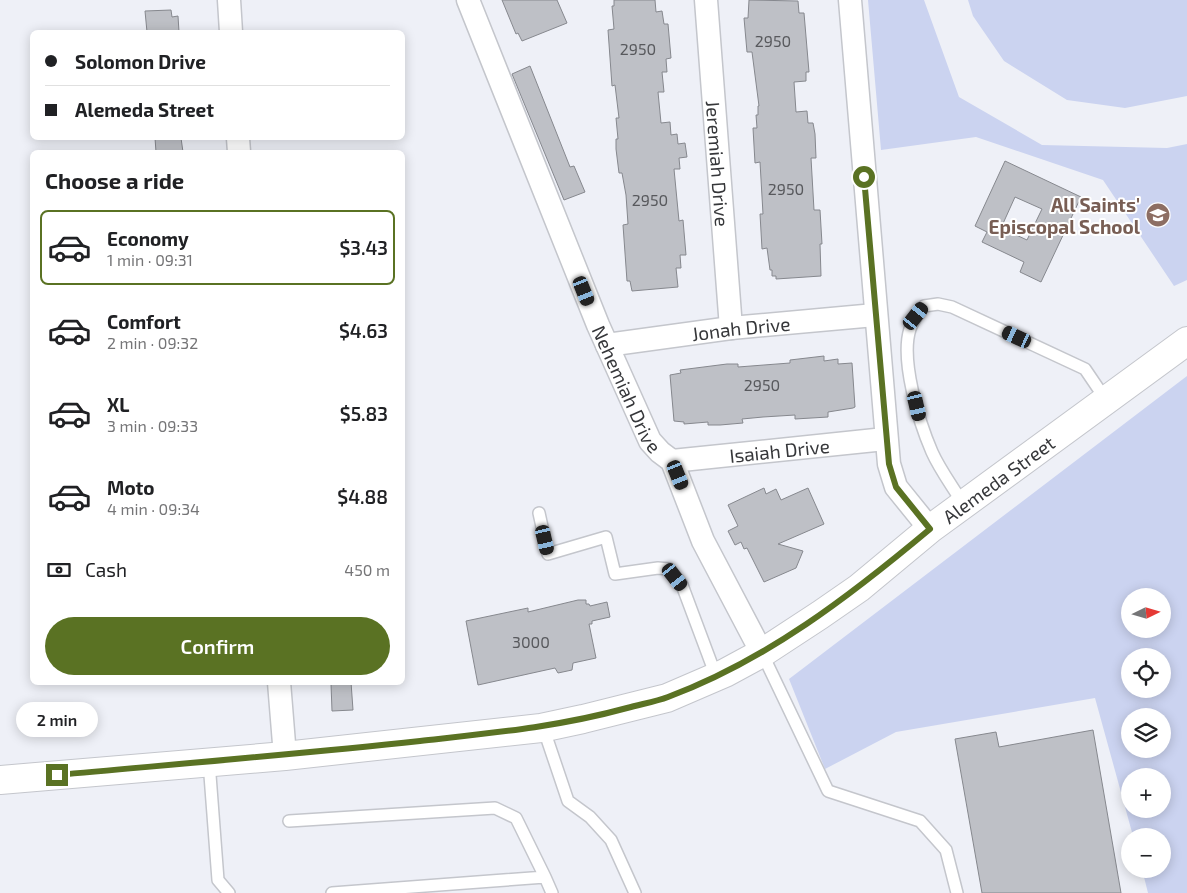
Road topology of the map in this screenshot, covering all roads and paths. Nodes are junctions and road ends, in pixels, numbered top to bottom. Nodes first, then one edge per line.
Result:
1 (229, 0) edge
2 (468, 0) edge
3 (706, 0) edge
4 (850, 0) edge
5 (231, 30) edge
6 (875, 315) junction
7 (731, 328) junction
8 (1187, 341) edge
9 (607, 345) junction
10 (1106, 400) junction
11 (885, 440) junction
12 (672, 461) junction
13 (963, 504) junction
14 (539, 514) dead end
15 (930, 529) junction
16 (762, 652) junction
17 (716, 676) junction
18 (279, 685) edge
19 (543, 727) junction
20 (285, 756) junction
21 (210, 762) junction
22 (0, 780) edge
23 (289, 821) dead end
24 (545, 877) junction
25 (347, 892) edge
26 (229, 893) edge
27 (332, 893) edge
28 (552, 893) edge
29 (635, 893) edge
30 (957, 893) edge

1 - 5 street
2 - 9 street, Nehemiah Drive
3 - 7 street, Jeremiah Drive
4 - 6 street
6 - 7 street, Jonah Drive
6 - 11 street
7 - 9 street, Jonah Drive
8 - 10 street, Alemeda Street
9 - 12 street, Nehemiah Drive
10 - 13 street, Alemeda Street
10 - 13 lane
11 - 12 street, Isaiah Drive
11 - 15 street
12 - 16 street, Nehemiah Drive
13 - 15 street, Alemeda Street
14 - 17 lane
15 - 16 street, Alemeda Street
16 - 17 street, Alemeda Street
16 - 30 lane
17 - 19 street, Alemeda Street
18 - 20 street
19 - 20 street, Alemeda Street
19 - 29 lane
20 - 21 street, Alemeda Street
21 - 22 street, Alemeda Street
21 - 26 lane
23 - 24 lane
24 - 25 lane
24 - 28 lane
25 - 27 lane

